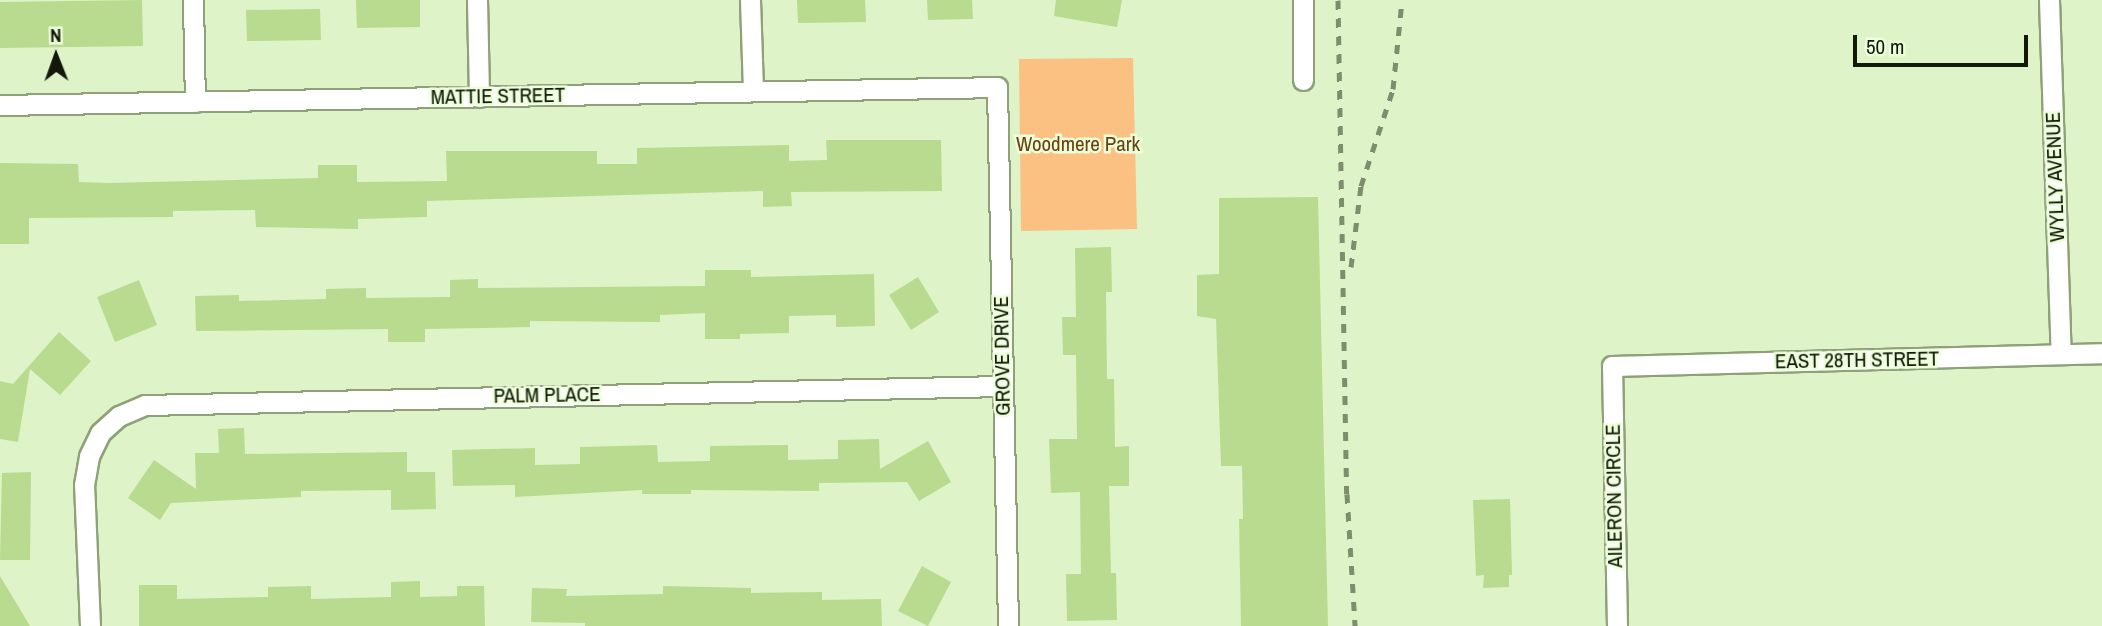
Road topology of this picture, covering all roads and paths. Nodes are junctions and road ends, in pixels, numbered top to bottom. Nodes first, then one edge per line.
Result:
1 (193, 0) edge
2 (477, 0) edge
3 (750, 0) edge
4 (1303, 0) edge
5 (2049, 0) edge
6 (1303, 80) dead end
7 (997, 86) joint
8 (753, 90) junction
9 (479, 97) junction
10 (195, 102) junction
11 (0, 105) edge
12 (2102, 354) edge
13 (2062, 355) junction
14 (1612, 366) joint
15 (1003, 386) junction
16 (90, 626) edge
17 (1008, 626) edge
18 (1616, 626) edge

1 - 10 street
2 - 9 street
3 - 8 street
4 - 6 street
5 - 13 street, WYLLY AVENUE
7 - 8 street, MATTIE STREET
7 - 15 street, GROVE DRIVE
8 - 9 street, MATTIE STREET
9 - 10 street, MATTIE STREET
10 - 11 street, MATTIE STREET
12 - 13 street, EAST 28TH STREET
13 - 14 street, EAST 28TH STREET
14 - 18 street, AILERON CIRCLE
15 - 16 street, PALM PLACE
15 - 17 street, GROVE DRIVE

